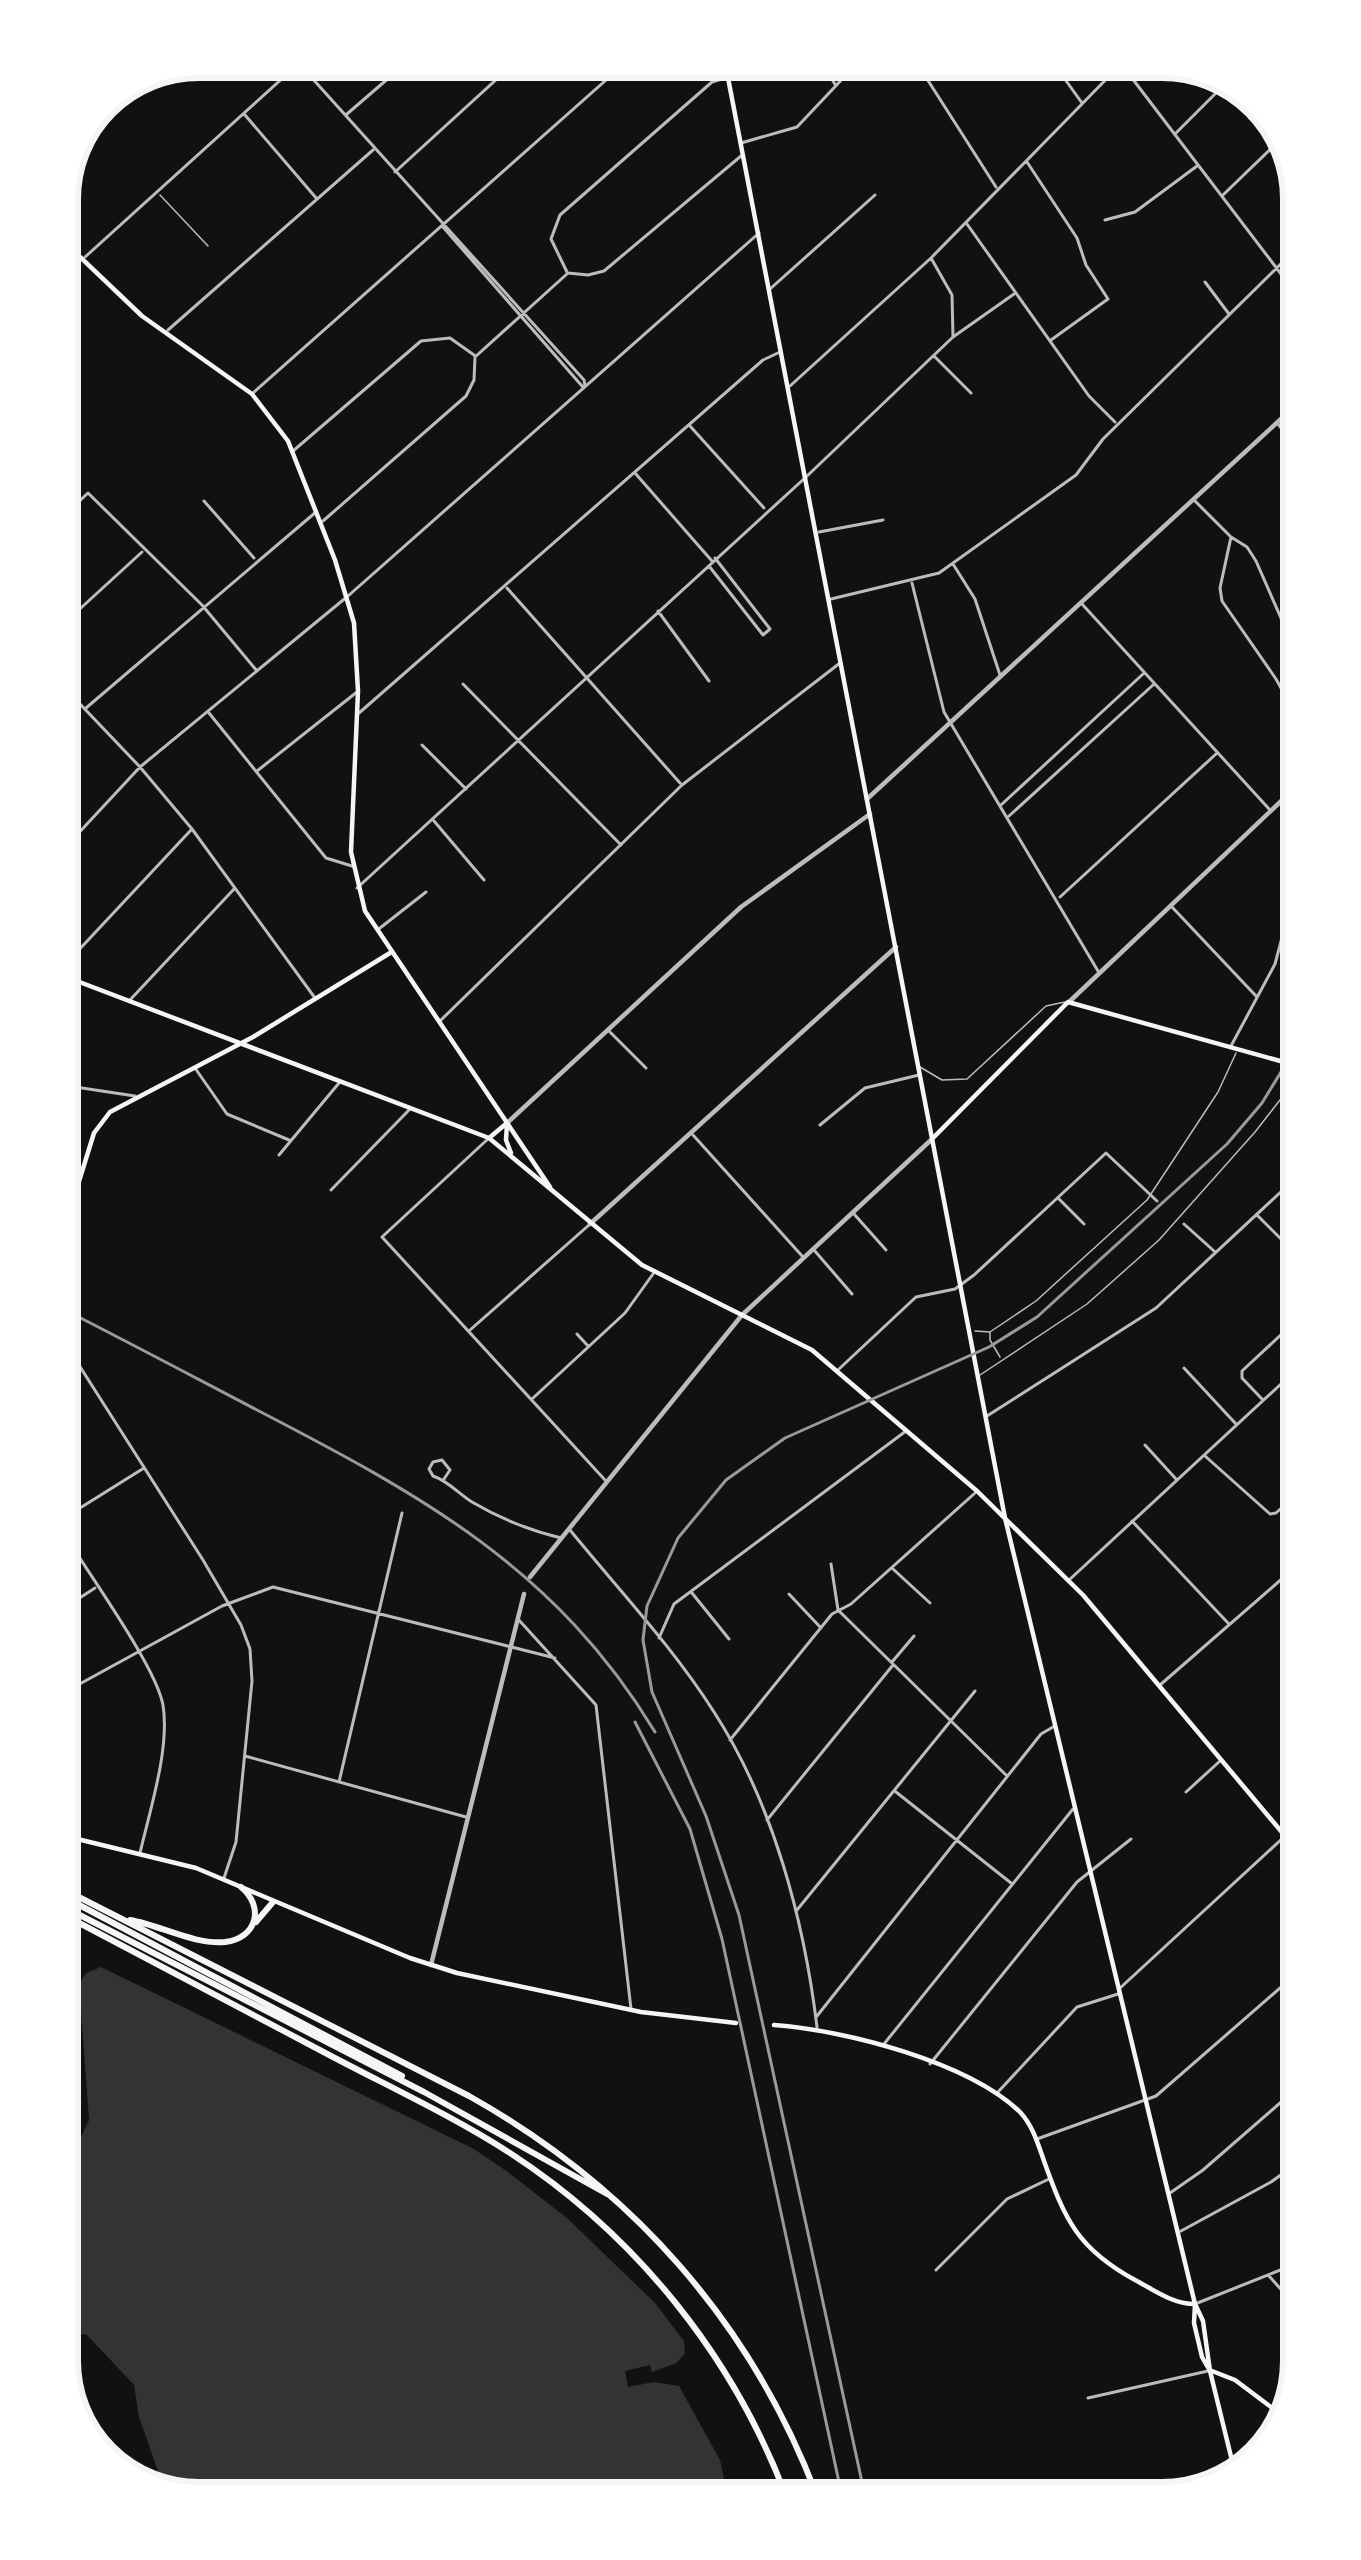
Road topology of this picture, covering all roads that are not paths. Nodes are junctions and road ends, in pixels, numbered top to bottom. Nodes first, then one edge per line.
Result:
1 (284, 78) edge
2 (312, 78) edge
3 (389, 78) edge
4 (498, 78) edge
5 (608, 78) edge
6 (725, 78) edge
7 (728, 78) edge
8 (831, 78) edge
9 (843, 78) edge
10 (926, 78) edge
11 (1064, 78) edge
12 (1107, 78) edge
13 (1132, 78) edge
14 (836, 86) junction
15 (1218, 91) edge
16 (1082, 103) junction
17 (244, 114) junction
18 (346, 116) junction
19 (1174, 134) junction
20 (740, 143) junction
21 (1272, 148) edge
22 (374, 149) junction
23 (743, 154) junction
24 (1026, 160) junction
25 (1198, 165) junction
26 (395, 172) junction
27 (998, 190) junction
28 (158, 192) junction
29 (875, 195) dead end
30 (1222, 196) junction
31 (317, 199) junction
32 (1105, 220) dead end
33 (966, 222) junction
34 (442, 225) junction
35 (759, 233) junction
36 (208, 246) dead end
37 (78, 254) edge
38 (931, 258) junction
39 (83, 259) junction
40 (1283, 263) edge
41 (1277, 269) junction
42 (568, 273) junction
43 (1283, 277) edge
44 (1204, 282) dead end
45 (770, 289) junction
46 (1015, 292) junction
47 (1230, 314) junction
48 (522, 315) junction
49 (165, 332) junction
50 (953, 337) junction
51 (1050, 341) junction
52 (782, 352) junction
53 (933, 356) junction
54 (476, 357) junction
55 (585, 386) junction
56 (789, 387) junction
57 (971, 393) dead end
58 (251, 394) junction
59 (1283, 417) edge
60 (1277, 423) junction
61 (689, 424) junction
62 (1118, 424) junction
63 (1283, 430) edge
64 (292, 452) junction
65 (634, 472) junction
66 (806, 477) junction
67 (1194, 500) junction
68 (204, 501) dead end
69 (78, 502) edge
70 (767, 510) junction
71 (316, 511) junction
72 (883, 520) dead end
73 (321, 523) junction
74 (817, 532) junction
75 (1231, 537) junction
76 (144, 550) junction
77 (255, 559) junction
78 (712, 561) junction
79 (952, 564) junction
80 (911, 582) junction
81 (506, 587) junction
82 (348, 596) junction
83 (830, 600) junction
84 (748, 601) junction
85 (1081, 603) junction
86 (202, 605) junction
87 (741, 607) junction
88 (657, 610) junction
89 (78, 611) edge
90 (1283, 623) edge
91 (841, 662) junction
92 (257, 671) junction
93 (1145, 673) junction
94 (1001, 676) junction
95 (583, 678) junction
96 (709, 681) dead end
97 (1154, 683) junction
98 (463, 684) dead end
99 (358, 691) junction
100 (1283, 693) edge
101 (78, 702) edge
102 (84, 709) junction
103 (208, 712) junction
104 (358, 714) junction
105 (951, 722) junction
106 (518, 740) junction
107 (422, 745) dead end
108 (1218, 753) junction
109 (140, 767) junction
110 (256, 771) junction
111 (682, 785) junction
112 (466, 789) junction
113 (867, 799) junction
114 (1283, 799) edge
115 (1001, 805) junction
116 (1271, 811) junction
117 (870, 814) junction
118 (1008, 817) junction
119 (433, 820) junction
120 (191, 829) junction
121 (78, 834) edge
122 (622, 845) junction
123 (352, 866) junction
124 (484, 880) dead end
125 (236, 888) junction
126 (357, 888) junction
127 (425, 892) dead end
128 (1057, 899) junction
129 (1171, 906) junction
130 (376, 931) junction
131 (1283, 939) edge
132 (896, 947) junction
133 (78, 953) edge
134 (390, 953) junction
135 (1100, 975) junction
136 (78, 979) edge
137 (316, 998) junction
138 (1259, 999) junction
139 (129, 1001) junction
140 (1068, 1002) junction
141 (440, 1021) junction
142 (608, 1029) junction
143 (240, 1044) junction
144 (1234, 1048) junction
145 (1283, 1062) edge
146 (919, 1066) junction
147 (196, 1067) junction
148 (646, 1068) dead end
149 (921, 1075) junction
150 (340, 1082) junction
151 (78, 1087) edge
152 (135, 1096) junction
153 (1283, 1096) edge
154 (410, 1108) junction
155 (507, 1123) junction
156 (820, 1125) dead end
157 (692, 1134) junction
158 (489, 1138) junction
159 (933, 1138) junction
160 (290, 1140) junction
161 (279, 1155) dead end
162 (512, 1157) junction
163 (78, 1185) edge
164 (331, 1190) dead end
165 (1283, 1190) edge
166 (1151, 1195) junction
167 (557, 1196) junction
168 (1058, 1198) junction
169 (1157, 1201) dead end
170 (853, 1213) junction
171 (1256, 1215) junction
172 (590, 1224) junction
173 (1084, 1224) dead end
174 (1184, 1224) dead end
175 (1283, 1241) edge
176 (813, 1249) junction
177 (886, 1250) dead end
178 (1216, 1253) junction
179 (804, 1258) junction
180 (654, 1273) junction
181 (961, 1285) junction
182 (853, 1294) dead end
183 (742, 1315) junction
184 (969, 1330) junction
185 (469, 1331) junction
186 (990, 1332) junction
187 (1283, 1333) edge
188 (578, 1334) dead end
189 (589, 1347) junction
190 (1002, 1361) junction
191 (78, 1363) edge
192 (1184, 1368) dead end
193 (838, 1371) junction
194 (978, 1376) junction
195 (1283, 1385) edge
196 (532, 1400) junction
197 (1263, 1400) junction
198 (986, 1417) junction
199 (1237, 1424) junction
200 (907, 1430) junction
201 (1145, 1445) dead end
202 (1204, 1455) junction
203 (146, 1467) junction
204 (444, 1479) dead end
205 (1177, 1480) junction
206 (606, 1481) junction
207 (976, 1492) junction
208 (1283, 1505) edge
209 (78, 1509) edge
210 (402, 1513) dead end
211 (1005, 1518) junction
212 (1132, 1521) junction
213 (568, 1528) junction
214 (561, 1538) junction
215 (78, 1556) edge
216 (831, 1564) dead end
217 (892, 1568) junction
218 (530, 1577) dead end
219 (1283, 1578) edge
220 (1068, 1581) junction
221 (97, 1588) junction
222 (690, 1592) junction
223 (524, 1594) dead end
224 (789, 1594) dead end
225 (78, 1600) edge
226 (229, 1603) junction
227 (930, 1603) dead end
228 (838, 1610) junction
229 (379, 1613) junction
230 (518, 1619) junction
231 (1229, 1624) junction
232 (821, 1628) junction
233 (914, 1636) dead end
234 (658, 1639) junction
235 (729, 1639) dead end
236 (512, 1647) junction
237 (137, 1652) junction
238 (555, 1658) junction
239 (892, 1664) junction
240 (78, 1684) edge
241 (1159, 1686) junction
242 (975, 1691) dead end
243 (950, 1720) junction
244 (1055, 1726) junction
245 (730, 1740) junction
246 (245, 1756) junction
247 (1221, 1759) junction
248 (1007, 1776) junction
249 (339, 1782) junction
250 (895, 1791) junction
251 (1186, 1792) dead end
252 (1075, 1808) junction
253 (468, 1817) junction
254 (766, 1821) junction
255 (1283, 1833) edge
256 (1283, 1837) edge
257 (78, 1839) edge
258 (1131, 1839) dead end
259 (957, 1840) junction
260 (140, 1853) junction
261 (1090, 1872) junction
262 (224, 1879) junction
263 (1011, 1883) junction
264 (241, 1887) junction
265 (78, 1900) edge
266 (78, 1901) edge
267 (273, 1902) junction
268 (795, 1911) junction
269 (78, 1918) edge
270 (78, 1918) edge
271 (118, 1918) junction
272 (252, 1928) junction
273 (430, 1965) junction
274 (1283, 1986) edge
275 (1119, 1991) junction
276 (631, 2010) junction
277 (816, 2018) junction
278 (736, 2023) dead end
279 (773, 2025) dead end
280 (818, 2029) junction
281 (883, 2046) junction
282 (930, 2064) junction
283 (997, 2093) junction
284 (1145, 2100) junction
285 (1283, 2100) edge
286 (499, 2137) junction
287 (1037, 2139) junction
288 (1283, 2172) edge
289 (1050, 2178) junction
290 (566, 2193) junction
291 (1168, 2194) junction
292 (621, 2202) junction
293 (1178, 2232) junction
294 (936, 2270) dead end
295 (1283, 2270) edge
296 (1268, 2276) junction
297 (1283, 2292) edge
298 (1195, 2304) junction
299 (1210, 2371) junction
300 (1088, 2398) dead end
301 (1273, 2409) edge
302 (1232, 2460) edge
303 (781, 2482) edge
304 (811, 2482) edge

1 - 17 street
2 - 18 street
3 - 18 street
4 - 26 street
5 - 34 street
6 - 42 street
7 - 20 main road
8 - 14 street
9 - 14 street
10 - 27 street
11 - 16 street
12 - 16 street
13 - 19 street
14 - 20 street
15 - 19 street
16 - 24 street
17 - 28 street
17 - 31 street
18 - 22 street
19 - 25 street
20 - 23 main road
21 - 30 street
22 - 26 street
22 - 31 street
23 - 35 main road
23 - 42 street
24 - 27 street
24 - 51 street
25 - 30 street
25 - 32 street
26 - 34 street
27 - 33 street
28 - 36 lane
28 - 39 street
29 - 45 street
30 - 41 street
31 - 49 street
33 - 38 street
33 - 46 street
34 - 48 street
34 - 58 street
35 - 45 main road
35 - 55 street
37 - 39 main road
38 - 50 street
38 - 56 street
39 - 49 main road
40 - 41 street
41 - 43 street
41 - 47 street
42 - 48 street
44 - 47 street
45 - 52 main road
46 - 50 street
46 - 51 street
47 - 62 street
48 - 54 street
48 - 55 street
49 - 58 main road
50 - 53 street
51 - 62 street
52 - 56 main road
52 - 61 street
53 - 57 street
53 - 66 street
54 - 64 street
54 - 73 street
55 - 82 street
56 - 66 main road
58 - 64 main road
59 - 60 street
60 - 63 street
60 - 67 street
61 - 65 street
61 - 70 street
62 - 79 street
64 - 71 main road
65 - 78 street
65 - 81 street
66 - 70 street
66 - 74 main road
67 - 75 street
67 - 85 street
68 - 77 street
69 - 76 street
70 - 78 street
71 - 73 main road
71 - 77 street
72 - 74 street
73 - 82 main road
74 - 83 main road
75 - 90 street
75 - 100 street
76 - 86 street
76 - 89 street
77 - 86 street
78 - 84 street
78 - 87 street
78 - 88 street
79 - 80 street
79 - 94 street
80 - 83 street
80 - 105 street
81 - 95 street
81 - 104 street
82 - 92 street
82 - 99 main road
83 - 91 main road
84 - 87 street
84 - 87 street
85 - 93 street
85 - 94 street
86 - 92 street
86 - 102 street
88 - 95 street
88 - 96 street
91 - 111 street
91 - 113 main road
92 - 103 street
93 - 97 street
93 - 115 street
94 - 105 street
95 - 106 street
95 - 111 street
97 - 108 street
97 - 118 street
98 - 106 street
99 - 104 main road
99 - 110 street
101 - 102 street
102 - 109 street
103 - 109 street
103 - 110 street
104 - 123 main road
105 - 113 street
105 - 115 street
106 - 112 street
106 - 122 street
107 - 112 street
108 - 116 street
108 - 128 street
109 - 120 street
109 - 121 street
110 - 123 street
111 - 122 street
112 - 119 street
113 - 117 main road
114 - 116 street
115 - 118 street
116 - 129 street
117 - 132 main road
117 - 142 street
118 - 128 street
119 - 124 street
119 - 126 street
120 - 125 street
120 - 133 street
122 - 141 street
123 - 126 main road
125 - 137 street
125 - 139 street
126 - 130 main road
127 - 130 street
128 - 135 street
129 - 135 street
129 - 138 street
130 - 134 main road
131 - 138 street
132 - 146 main road
132 - 157 street
134 - 137 main road
134 - 141 main road
135 - 140 street
136 - 139 main road
137 - 143 main road
138 - 144 street
139 - 143 main road
140 - 144 main road
140 - 146 lane
140 - 159 main road
141 - 155 main road
142 - 148 street
142 - 155 street
143 - 147 main road
143 - 150 main road
144 - 145 main road
144 - 166 lane
146 - 149 main road
147 - 152 main road
147 - 160 street
149 - 156 street
149 - 159 main road
150 - 154 main road
150 - 160 street
151 - 152 street
152 - 163 main road
153 - 190 lane
154 - 158 main road
154 - 164 street
155 - 158 main road
155 - 162 main road
155 - 167 main road
157 - 172 street
157 - 179 street
158 - 162 main road
158 - 185 street
159 - 170 street
159 - 181 main road
160 - 161 street
162 - 167 main road
165 - 171 street
166 - 168 street
166 - 169 street
166 - 186 lane
167 - 172 main road
168 - 173 street
168 - 181 street
170 - 176 street
170 - 177 street
171 - 175 street
171 - 178 street
172 - 180 main road
172 - 185 street
174 - 178 street
176 - 179 street
176 - 182 street
178 - 198 street
179 - 183 street
180 - 183 main road
180 - 189 street
181 - 184 main road
181 - 193 street
183 - 193 main road
183 - 206 street
184 - 186 lane
184 - 194 main road
185 - 196 street
186 - 190 lane
187 - 197 street
188 - 189 street
189 - 196 street
190 - 194 lane
191 - 203 street
192 - 199 street
193 - 200 main road
194 - 198 main road
195 - 197 street
196 - 206 street
197 - 199 street
198 - 211 main road
199 - 202 street
200 - 207 main road
200 - 222 street
201 - 205 street
202 - 205 street
202 - 208 street
203 - 209 street
203 - 226 street
204 - 214 street
205 - 212 street
206 - 213 street
207 - 211 main road
207 - 217 street
210 - 229 street
211 - 220 main road
211 - 244 main road
212 - 220 street
212 - 231 street
213 - 214 street
213 - 234 street
214 - 218 street
215 - 221 street
216 - 228 street
217 - 227 street
217 - 228 street
219 - 231 street
220 - 241 main road
221 - 225 street
221 - 237 street
222 - 234 street
222 - 235 street
223 - 230 street
224 - 232 street
226 - 229 street
226 - 237 street
226 - 246 street
228 - 232 street
228 - 239 street
229 - 236 street
229 - 249 street
230 - 236 street
230 - 238 street
231 - 241 street
232 - 245 street
233 - 239 street
234 - 245 street
236 - 238 street
236 - 253 street
237 - 240 street
237 - 260 street
238 - 276 street
239 - 243 street
239 - 254 street
241 - 247 main road
242 - 243 street
243 - 248 street
243 - 250 street
244 - 248 street
244 - 252 main road
245 - 254 street
246 - 249 street
246 - 262 street
247 - 251 street
247 - 255 main road
248 - 259 street
249 - 253 street
250 - 259 street
250 - 268 street
252 - 261 main road
252 - 263 street
253 - 273 street
254 - 268 street
256 - 275 street
257 - 260 main road
258 - 261 street
259 - 263 street
259 - 277 street
260 - 262 main road
261 - 275 main road
261 - 282 street
262 - 264 main road
263 - 281 street
264 - 267 main road
264 - 272 highway
265 - 271 highway
266 - 286 highway
267 - 272 highway
267 - 273 main road
268 - 277 street
269 - 286 highway
270 - 290 highway
271 - 272 highway
271 - 292 highway
273 - 276 main road
274 - 284 street
275 - 283 street
275 - 284 main road
276 - 278 main road
277 - 280 street
279 - 280 main road
280 - 281 main road
281 - 282 main road
282 - 283 main road
283 - 287 main road
284 - 287 street
284 - 291 main road
285 - 291 street
286 - 290 highway
286 - 292 highway
287 - 289 main road
288 - 293 street
289 - 294 street
289 - 298 main road
290 - 303 highway
291 - 293 main road
292 - 304 highway
293 - 298 main road
295 - 296 street
296 - 297 street
296 - 298 street
298 - 299 main road
299 - 300 street
299 - 301 main road
299 - 302 main road

